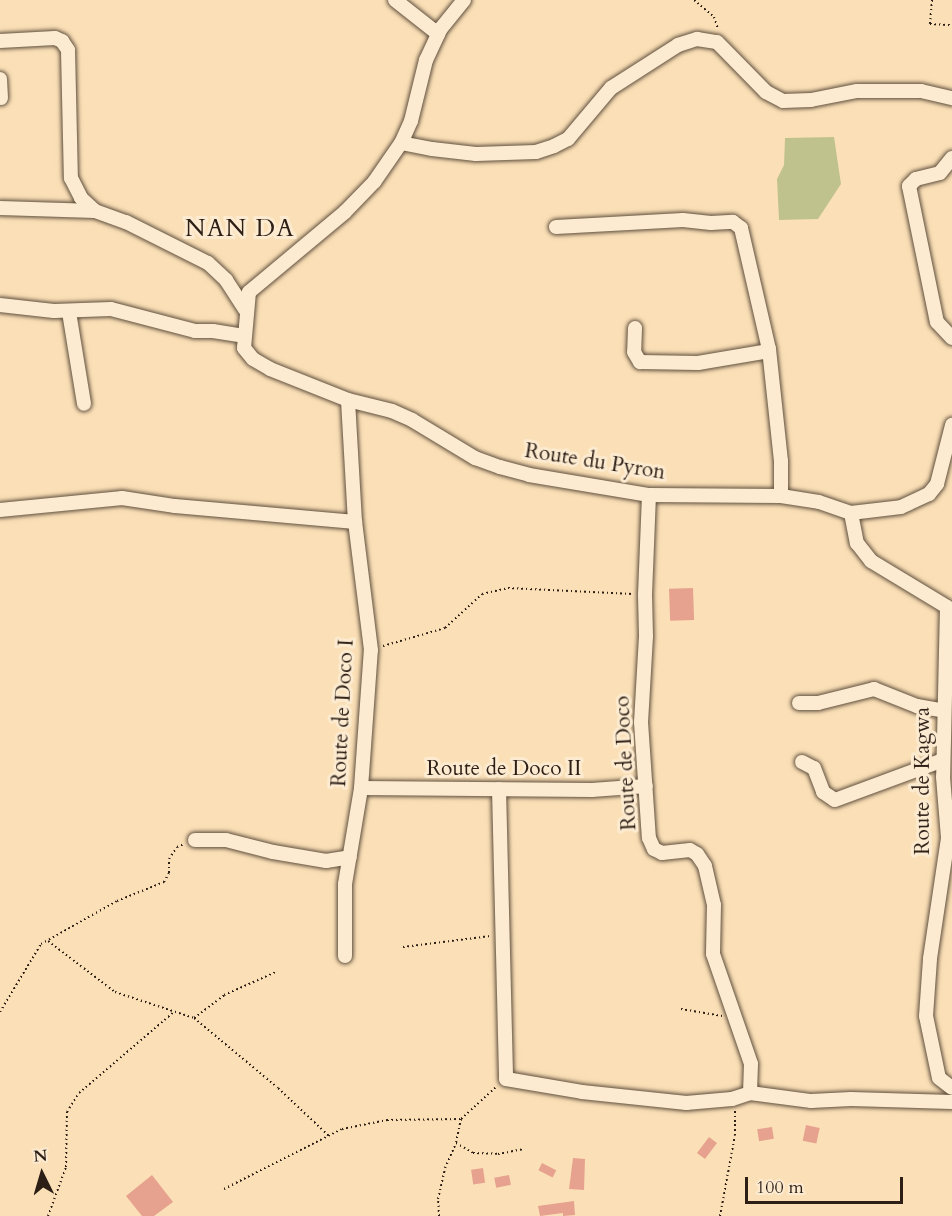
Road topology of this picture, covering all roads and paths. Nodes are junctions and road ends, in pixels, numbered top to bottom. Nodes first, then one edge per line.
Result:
1 (395, 0) edge
2 (464, 0) edge
3 (694, 0) edge
4 (932, 0) edge
5 (952, 25) edge
6 (438, 34) junction
7 (0, 41) edge
8 (724, 50) junction
9 (0, 79) edge
10 (1, 98) edge
11 (952, 98) edge
12 (401, 143) junction
13 (952, 158) edge
14 (2, 205) edge
15 (95, 211) junction
16 (556, 227) dead end
17 (0, 305) edge
18 (245, 309) junction
19 (69, 312) junction
20 (635, 328) dead end
21 (244, 336) junction
22 (952, 338) edge
23 (769, 351) junction
24 (348, 400) junction
25 (84, 404) dead end
26 (952, 425) edge
27 (649, 495) junction
28 (781, 496) junction
29 (0, 510) edge
30 (851, 513) junction
31 (356, 522) junction
32 (645, 595) junction
33 (372, 651) junction
34 (799, 704) dead end
35 (944, 711) junction
36 (943, 760) junction
37 (802, 762) dead end
38 (646, 786) junction
39 (361, 789) junction
40 (499, 789) junction
41 (195, 840) joint
42 (350, 857) junction
43 (502, 929) junction
44 (48, 941) junction
45 (404, 947) dead end
46 (345, 956) dead end
47 (276, 972) dead end
48 (681, 1009) dead end
49 (0, 1012) edge
50 (174, 1012) junction
51 (194, 1018) junction
52 (736, 1018) junction
53 (506, 1078) junction
54 (952, 1088) edge
55 (750, 1093) junction
56 (732, 1099) junction
57 (952, 1102) edge
58 (461, 1119) junction
59 (329, 1136) junction
60 (456, 1143) junction
61 (523, 1149) dead end
62 (224, 1189) dead end
63 (48, 1216) edge
64 (439, 1216) edge
65 (720, 1216) edge

1 - 6 street
2 - 6 street
3 - 8 path
4 - 5 path
6 - 12 street
7 - 15 street
8 - 11 street
8 - 12 street
9 - 10 street
12 - 18 street
13 - 22 street
14 - 15 street
15 - 18 street
16 - 23 street
17 - 19 street
18 - 21 street
19 - 21 street
19 - 25 street
20 - 23 street
21 - 24 street, Route du Pyron
23 - 28 street
24 - 27 street, Route du Pyron
24 - 31 street, Route de Doco I
26 - 30 street, Route du Pyron
27 - 28 street, Route du Pyron
27 - 32 street, Route de Doco
28 - 30 street, Route du Pyron
29 - 31 street
30 - 35 street, Route de Kagwa
31 - 33 street, Route de Doco I
32 - 33 path
32 - 38 street, Route de Doco
33 - 39 street, Route de Doco I
34 - 35 street
35 - 36 street, Route de Kagwa
36 - 37 street
36 - 54 street, Route de Kagwa
38 - 40 street, Route de Doco II
38 - 52 street, Route de Doco
39 - 40 street, Route de Doco II
39 - 42 street, Route de Doco I
40 - 43 street
41 - 42 street
41 - 44 path
42 - 46 street, Route de Doco I
43 - 45 path
43 - 53 street
44 - 49 path
44 - 50 path
47 - 51 path
48 - 52 path
50 - 51 path
50 - 63 path
51 - 59 path
52 - 55 street, Route de Doco
53 - 56 street
53 - 58 path
55 - 56 street
55 - 57 street
56 - 65 path
58 - 59 path
58 - 60 path
59 - 62 path
60 - 61 path
60 - 64 path

